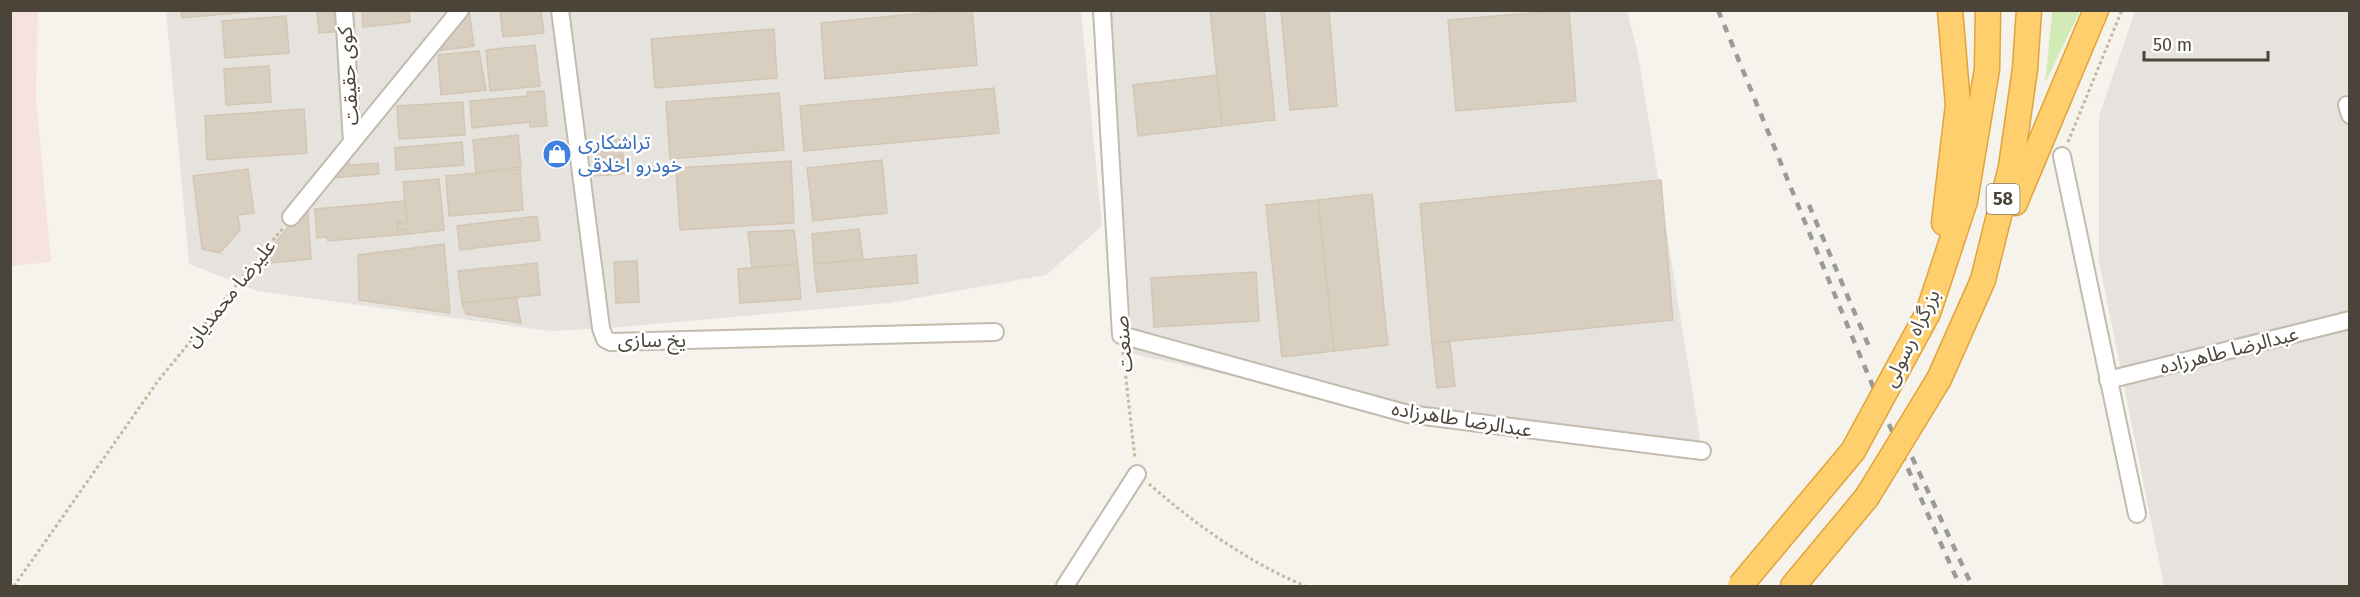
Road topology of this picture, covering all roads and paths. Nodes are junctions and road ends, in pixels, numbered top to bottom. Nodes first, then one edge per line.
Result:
1 (344, 10) edge
2 (460, 10) edge
3 (560, 10) edge
4 (1102, 10) edge
5 (1950, 10) edge
6 (1988, 10) edge
7 (2029, 10) edge
8 (2096, 10) edge
9 (2122, 10) edge
10 (352, 142) junction
11 (2062, 156) joint
12 (291, 217) joint
13 (1983, 280) junction
14 (1928, 314) junction
15 (2349, 320) edge
16 (995, 332) dead end
17 (1121, 335) junction
18 (2108, 380) junction
19 (1702, 451) dead end
20 (1137, 474) junction
21 (2137, 514) dead end
22 (14, 586) edge
23 (1065, 586) edge
24 (1305, 586) edge
25 (1740, 586) edge
26 (1793, 586) edge

1 - 10 street, کوی حقیقت
2 - 10 street
3 - 16 street, یخ سازی
4 - 17 street, صنعت
5 - 14 highway
6 - 14 highway, بزرگراه رسولی / 58
7 - 13 highway, بزرگراه رسولی / 58
8 - 13 highway
9 - 11 path
10 - 12 street
11 - 18 street
12 - 22 path, علیرضا محمدیان
13 - 26 highway, بزرگراه رسولی / 58, bridge
14 - 25 highway, بزرگراه رسولی / 58, bridge
15 - 18 street, عبدالرضا طاهرزاده
17 - 19 street, عبدالرضا طاهرزاده
17 - 20 path, صنعت
18 - 21 street
20 - 23 street
20 - 24 path

